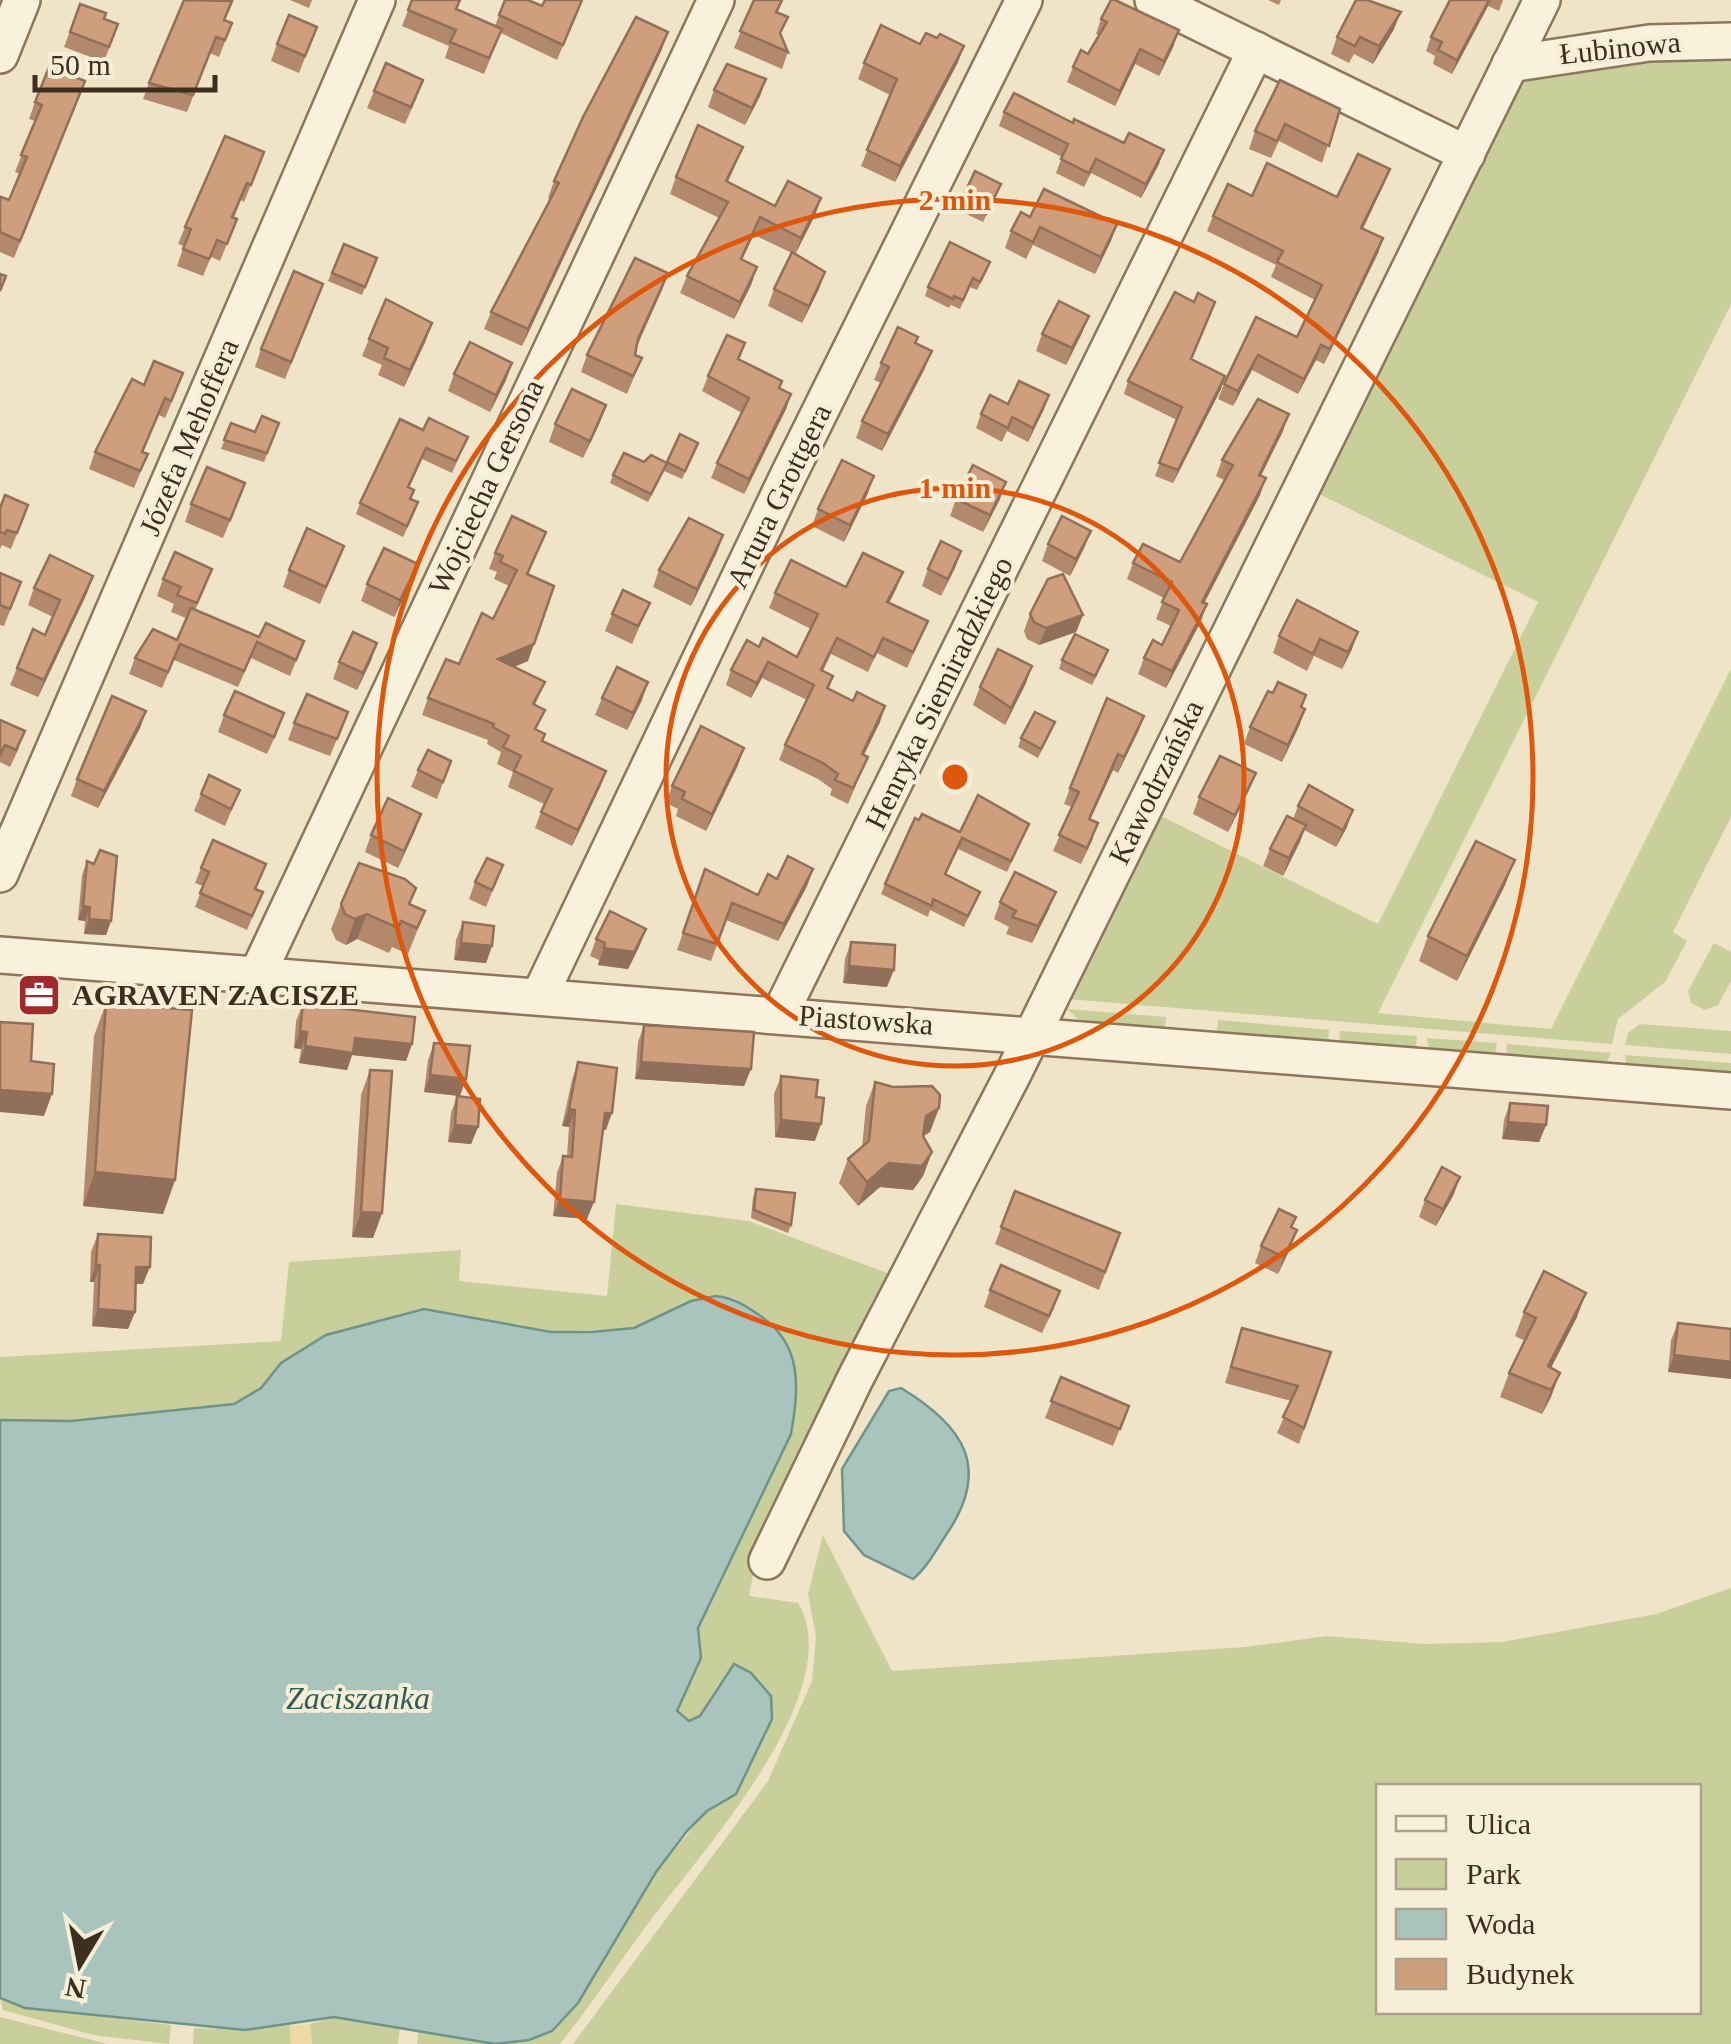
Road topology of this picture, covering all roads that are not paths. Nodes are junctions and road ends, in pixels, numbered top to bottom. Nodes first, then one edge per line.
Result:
1 (22, 0) edge
2 (377, 0) edge
3 (716, 0) edge
4 (1024, 0) edge
5 (1153, 0) edge
6 (1542, 0) edge
7 (1731, 41) edge
8 (1256, 50) junction
9 (0, 55) edge
10 (1510, 64) junction
11 (1466, 154) junction
12 (0, 874) edge
13 (0, 955) edge
14 (258, 973) junction
15 (540, 995) junction
16 (780, 1014) junction
17 (1032, 1033) junction
18 (1731, 1091) edge
19 (768, 1562) dead end

1 - 9 street
2 - 12 street, Józefa Mehoffera
3 - 14 street, Wojciecha Gersona
4 - 15 street, Artura Grottgera
5 - 8 street
6 - 10 street, Kawodrzańska
7 - 10 street, Łubinowa
8 - 11 street
8 - 16 street, Henryka Siemiradzkiego
10 - 11 street, Kawodrzańska
11 - 17 street, Kawodrzańska
13 - 14 street, Piastowska
14 - 15 street, Piastowska
15 - 16 street, Piastowska
16 - 17 street, Piastowska
17 - 18 street, Piastowska
17 - 19 street, Kawodrzańska

